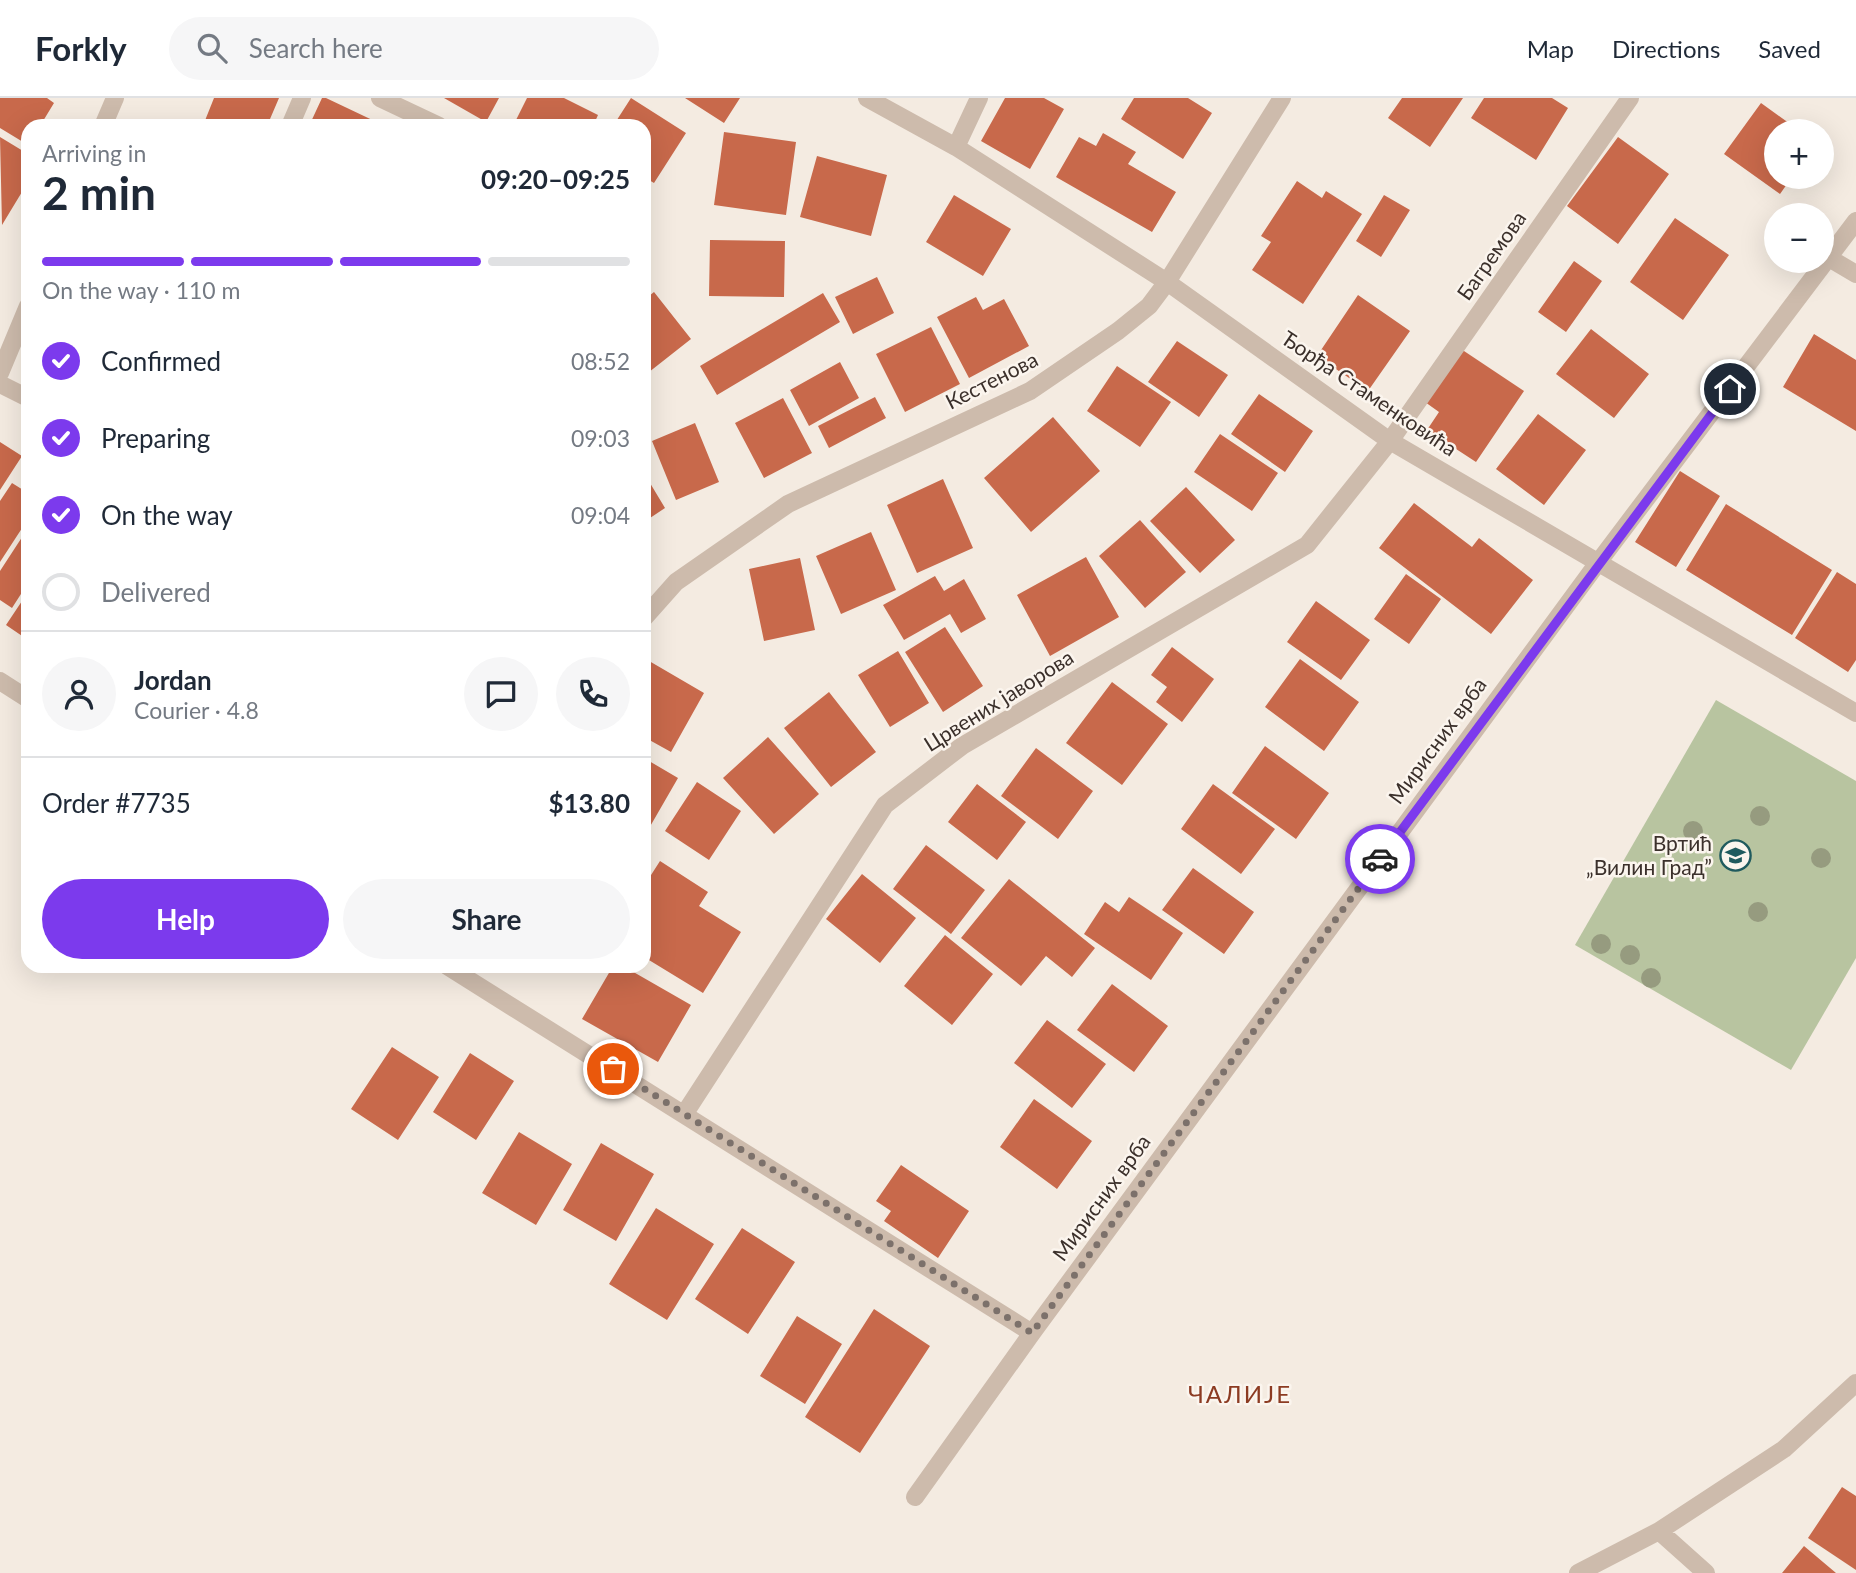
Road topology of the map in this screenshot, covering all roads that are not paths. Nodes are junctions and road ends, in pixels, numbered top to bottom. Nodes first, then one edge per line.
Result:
1 (115, 98) edge
2 (302, 98) edge
3 (380, 98) edge
4 (867, 98) edge
5 (979, 98) edge
6 (1282, 98) edge
7 (1630, 98) edge
8 (106, 119) edge
9 (293, 119) edge
10 (424, 119) edge
11 (956, 147) junction
12 (1856, 221) edge
13 (1834, 251) edge
14 (1834, 261) edge
15 (1818, 273) edge
16 (1856, 274) edge
17 (1167, 282) junction
18 (21, 323) edge
19 (0, 373) edge
20 (0, 384) edge
21 (21, 394) edge
22 (1390, 441) junction
23 (1597, 564) junction
24 (651, 610) edge
25 (0, 681) edge
26 (21, 694) edge
27 (1856, 713) edge
28 (458, 973) edge
29 (685, 1112) junction
30 (1032, 1333) junction
31 (1856, 1383) edge
32 (915, 1497) dead end
33 (1659, 1531) junction
34 (1578, 1573) edge
35 (1706, 1573) edge

1 - 8 street
2 - 9 street
3 - 10 street
4 - 11 street, Ђорђа Стаменковића
5 - 11 street
6 - 17 street, Кестенова
7 - 22 street, Багремова
11 - 17 street, Ђорђа Стаменковића
12 - 13 street, Мирисних врба
14 - 16 street
15 - 23 street, Мирисних врба
17 - 22 street, Ђорђа Стаменковића
17 - 24 street, Кестенова
18 - 19 street
20 - 21 street
22 - 23 street, Ђорђа Стаменковића
22 - 29 street, Црвених јаворова
23 - 27 street, Ђорђа Стаменковића
23 - 30 street, Мирисних врба
25 - 26 street
28 - 29 street
29 - 30 street
30 - 32 street, Мирисних врба
31 - 33 street
33 - 34 street
33 - 35 street

